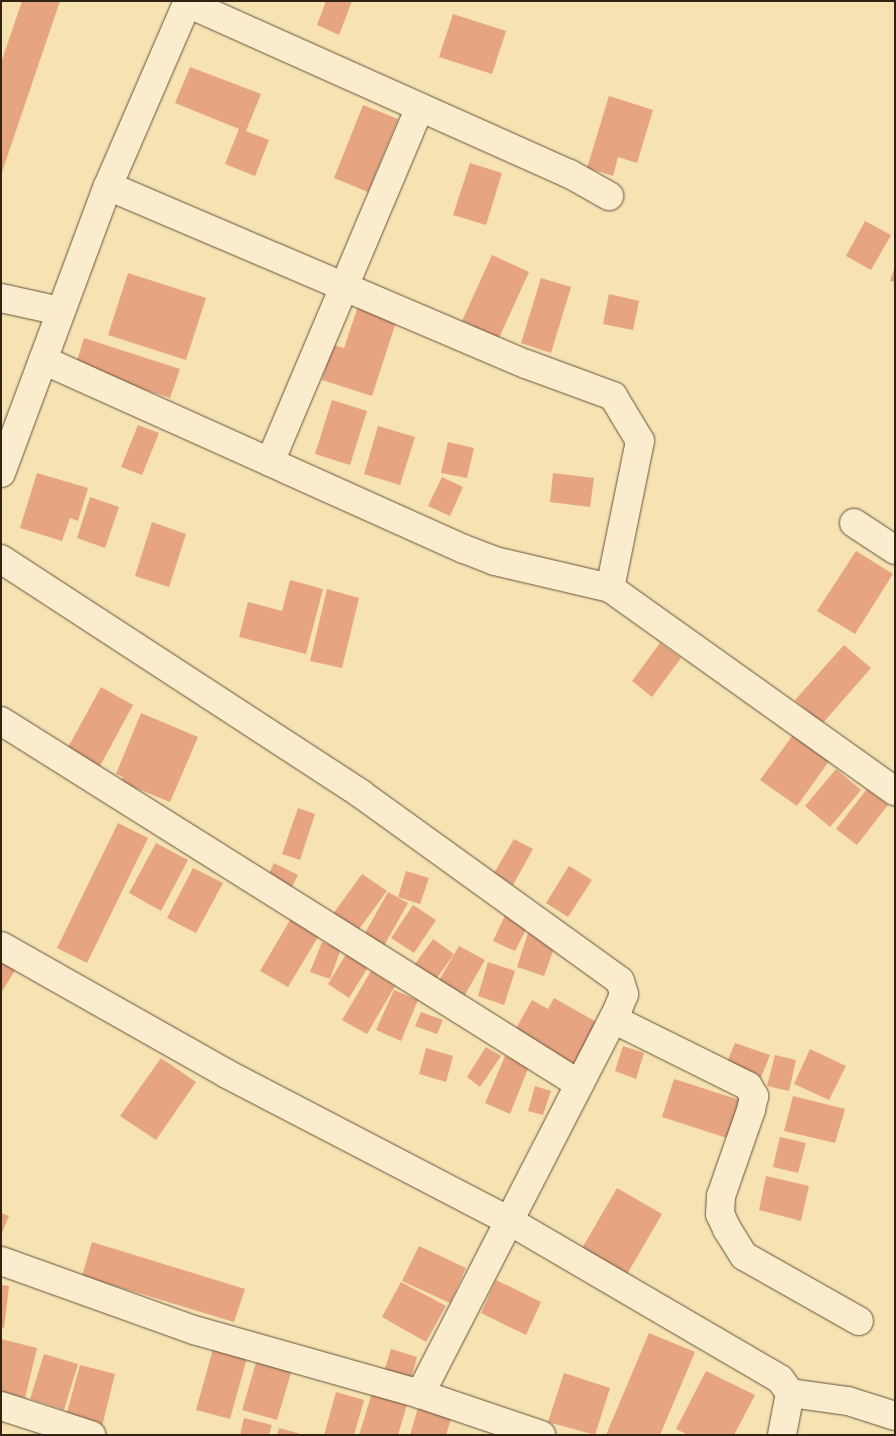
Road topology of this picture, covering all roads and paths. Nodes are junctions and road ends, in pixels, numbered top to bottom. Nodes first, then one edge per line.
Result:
1 (187, 2) edge
2 (420, 107) junction
3 (108, 186) junction
4 (609, 196) dead end
5 (342, 285) junction
6 (1, 298) edge
7 (60, 311) junction
8 (43, 360) junction
9 (270, 462) junction
10 (1, 473) edge
11 (854, 523) dead end
12 (895, 550) edge
13 (1, 559) edge
14 (610, 588) junction
15 (1, 721) edge
16 (895, 792) edge
17 (1, 946) edge
18 (613, 1019) junction
19 (579, 1084) junction
20 (506, 1219) junction
21 (1, 1261) edge
22 (860, 1321) dead end
23 (790, 1393) junction
24 (420, 1394) junction
25 (1, 1406) edge
26 (895, 1416) edge
27 (90, 1435) edge
28 (541, 1435) edge
29 (782, 1435) edge

1 - 2 street
1 - 3 street
2 - 4 street
2 - 5 street
3 - 5 street
3 - 7 street
5 - 9 street
5 - 14 street
6 - 7 street
7 - 8 street
8 - 9 street
8 - 10 street
9 - 14 street
11 - 12 street
13 - 18 street
14 - 16 street
15 - 19 street
17 - 20 street
18 - 19 street
18 - 22 street
19 - 20 street
20 - 23 street
20 - 24 street
21 - 24 street
23 - 26 street
23 - 29 street
24 - 28 street
25 - 27 street

